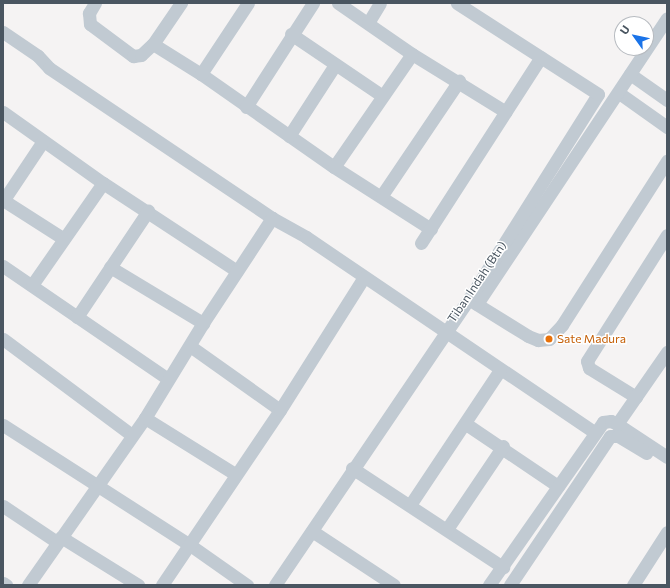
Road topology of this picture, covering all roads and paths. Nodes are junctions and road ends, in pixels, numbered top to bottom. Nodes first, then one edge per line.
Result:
1 (95, 3) edge
2 (181, 3) edge
3 (248, 3) edge
4 (313, 3) edge
5 (338, 3) edge
6 (380, 3) edge
7 (457, 3) edge
8 (667, 18) edge
9 (368, 22) junction
10 (3, 32) edge
11 (291, 34) junction
12 (153, 44) junction
13 (412, 54) junction
14 (541, 57) junction
15 (335, 65) junction
16 (201, 74) junction
17 (630, 74) junction
18 (459, 81) junction
19 (619, 93) junction
20 (381, 95) junction
21 (662, 97) edge
22 (246, 107) junction
23 (3, 112) edge
24 (506, 112) junction
25 (647, 112) junction
26 (667, 127) edge
27 (289, 136) junction
28 (43, 141) junction
29 (667, 161) edge
30 (334, 167) junction
31 (104, 183) junction
32 (382, 195) junction
33 (3, 200) edge
34 (148, 211) junction
35 (272, 218) junction
36 (431, 229) junction
37 (667, 234) edge
38 (64, 239) junction
39 (421, 243) dead end
40 (3, 266) edge
41 (110, 267) junction
42 (237, 271) junction
43 (364, 277) junction
44 (32, 285) junction
45 (473, 302) junction
46 (77, 317) junction
47 (203, 323) junction
48 (444, 332) junction
49 (3, 339) edge
50 (190, 346) junction
51 (667, 352) edge
52 (500, 370) junction
53 (168, 379) junction
54 (636, 397) junction
55 (280, 410) junction
56 (145, 418) junction
57 (466, 424) junction
58 (617, 424) junction
59 (3, 425) edge
60 (595, 433) junction
61 (132, 435) junction
62 (503, 446) junction
63 (667, 457) edge
64 (667, 466) edge
65 (352, 468) junction
66 (235, 474) junction
67 (558, 486) junction
68 (97, 487) junction
69 (410, 505) junction
70 (3, 506) edge
71 (447, 529) junction
72 (312, 531) junction
73 (666, 537) edge
74 (59, 539) junction
75 (190, 545) junction
76 (503, 566) junction
77 (3, 583) edge
78 (33, 583) edge
79 (6, 585) edge
80 (138, 585) edge
81 (162, 585) edge
82 (247, 585) edge
83 (276, 585) edge
84 (394, 585) edge
85 (489, 585) edge
86 (510, 585) edge
87 (633, 585) edge

1 - 12 street
2 - 12 street
3 - 16 street
4 - 11 street
5 - 9 street
6 - 9 street
7 - 14 street
8 - 17 street
9 - 13 street
10 - 35 street
11 - 15 street
11 - 22 street
12 - 16 street
13 - 18 street
13 - 20 street
14 - 24 street
14 - 45 street, Tiban Indah (Btn)
15 - 20 street
15 - 27 street
16 - 22 street
17 - 19 street
17 - 21 street
18 - 24 street
18 - 32 street
19 - 25 street
19 - 45 street
20 - 30 street
21 - 25 street
22 - 27 street
23 - 28 street
24 - 36 street
25 - 26 street
27 - 30 street
28 - 31 street
28 - 33 street
29 - 45 street
30 - 32 street
31 - 34 street
31 - 38 street
32 - 36 street
33 - 38 street
34 - 41 street
34 - 42 street
35 - 42 street
35 - 43 street
36 - 39 street
37 - 54 street
38 - 44 street
40 - 44 street
41 - 46 street
41 - 47 street
42 - 47 street
43 - 48 street
43 - 55 street
44 - 46 street
45 - 48 street, Tiban Indah (Btn)
46 - 53 street
47 - 50 street
48 - 52 street
48 - 65 street, Tiban Indah (Btn)
49 - 61 street
50 - 53 street
50 - 55 street
51 - 54 street
52 - 57 street
52 - 60 street
53 - 56 street
54 - 58 street
55 - 66 street
56 - 61 street
56 - 66 street
57 - 62 street
57 - 69 street
58 - 60 street
58 - 63 street
59 - 68 street
60 - 67 street
61 - 68 street
62 - 67 street
62 - 71 street
64 - 86 street
65 - 69 street
65 - 72 street, Tiban Indah (Btn)
66 - 75 street
67 - 76 street
68 - 74 street
68 - 75 street
69 - 71 street
70 - 74 street
71 - 76 street
72 - 83 street, Tiban Indah (Btn)
72 - 84 street
73 - 87 street
74 - 78 street
74 - 80 street
75 - 81 street
75 - 82 street
76 - 85 street
77 - 79 street

